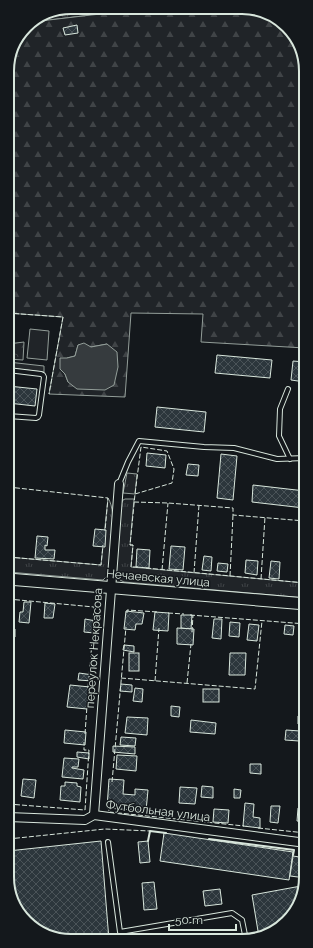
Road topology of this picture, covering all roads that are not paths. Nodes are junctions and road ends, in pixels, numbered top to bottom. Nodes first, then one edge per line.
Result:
1 (14, 371) edge
2 (288, 389) dead end
3 (14, 416) edge
4 (290, 458) junction
5 (299, 458) edge
6 (119, 484) joint
7 (14, 579) edge
8 (111, 587) junction
9 (299, 603) edge
10 (94, 815) junction
11 (14, 817) edge
12 (299, 841) edge
13 (108, 842) dead end
14 (245, 934) edge

1 - 3 lane
2 - 4 lane
4 - 5 lane
4 - 6 lane
6 - 8 street, переулок Некрасова
7 - 8 street, Нечаевская улица
8 - 9 street, Нечаевская улица
8 - 10 street, переулок Некрасова
10 - 11 street, Футбольная улица
10 - 12 street, Футбольная улица
13 - 14 lane

